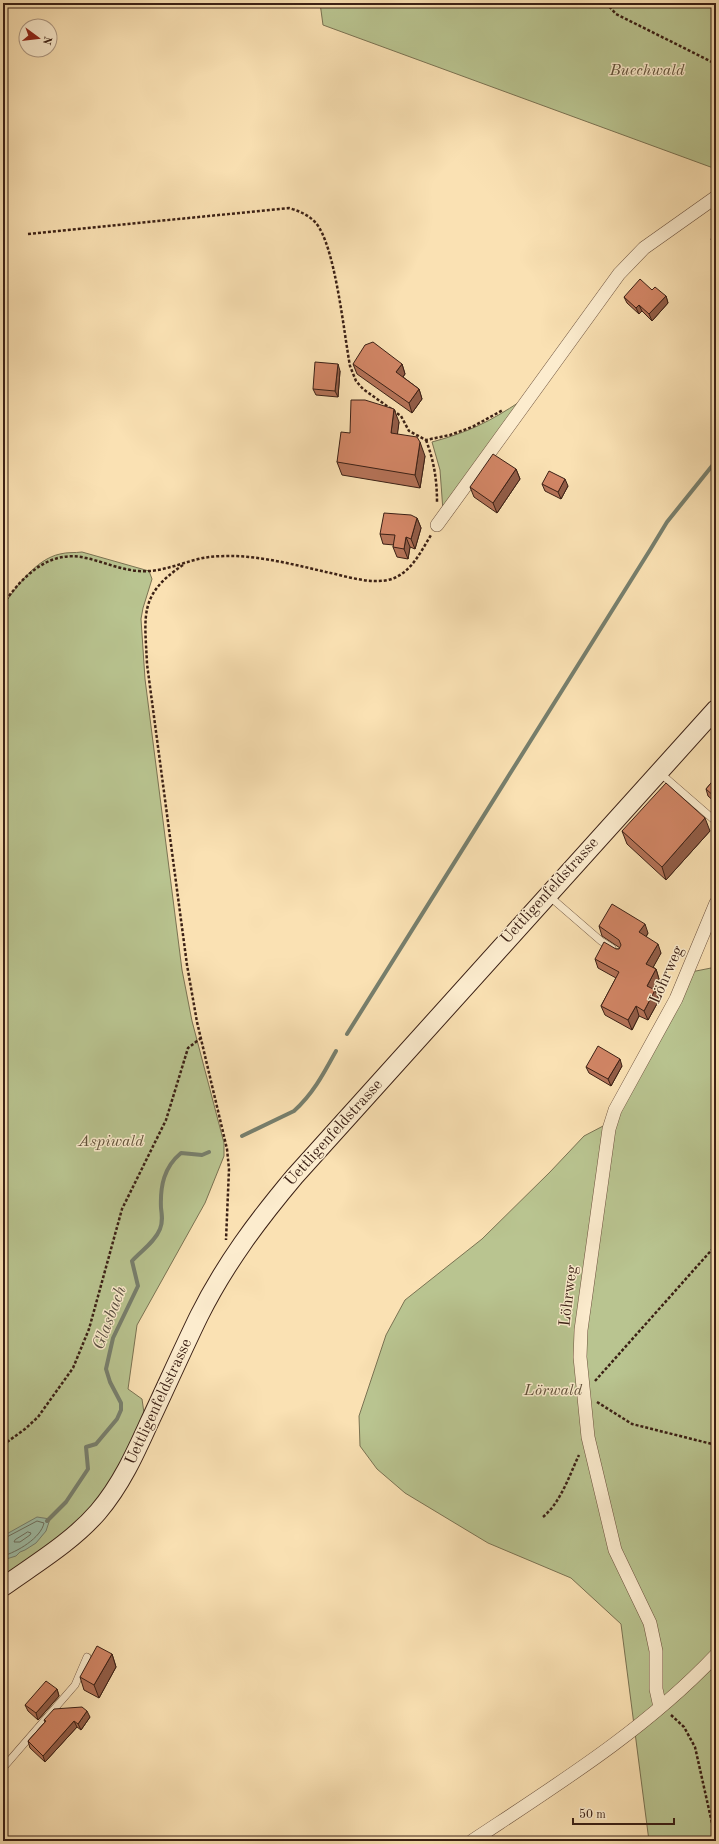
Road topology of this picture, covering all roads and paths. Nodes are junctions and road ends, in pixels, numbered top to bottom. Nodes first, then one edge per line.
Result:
1 (606, 3) edge
2 (716, 64) edge
3 (716, 197) edge
4 (28, 234) dead end
5 (509, 407) dead end
6 (426, 440) junction
7 (436, 525) junction
8 (183, 565) junction
9 (3, 604) edge
10 (716, 708) edge
11 (658, 771) junction
12 (716, 819) edge
13 (547, 894) junction
14 (716, 903) edge
15 (620, 954) edge
16 (201, 1038) junction
17 (716, 1245) edge
18 (225, 1267) junction
19 (583, 1394) junction
20 (588, 1437) junction
21 (3, 1445) edge
22 (716, 1445) edge
23 (543, 1516) dead end
24 (3, 1587) edge
25 (716, 1655) edge
26 (87, 1656) dead end
27 (660, 1707) junction
28 (3, 1768) edge
29 (472, 1841) edge
30 (716, 1841) edge

1 - 2 path
3 - 7 street
4 - 6 path
5 - 6 path
6 - 7 path
7 - 8 path
8 - 9 path
8 - 16 path
10 - 11 main road, Uettligenfeldstrasse
11 - 12 lane
11 - 13 main road, Uettligenfeldstrasse
13 - 15 lane
13 - 18 main road, Uettligenfeldstrasse
14 - 19 street, Löhrweg
16 - 18 path
16 - 21 path
17 - 19 path
18 - 24 main road, Uettligenfeldstrasse
19 - 20 street, Löhrweg
19 - 22 path
20 - 23 path
20 - 27 street, Löhrweg
25 - 27 street
26 - 28 lane
27 - 29 street
27 - 30 path

